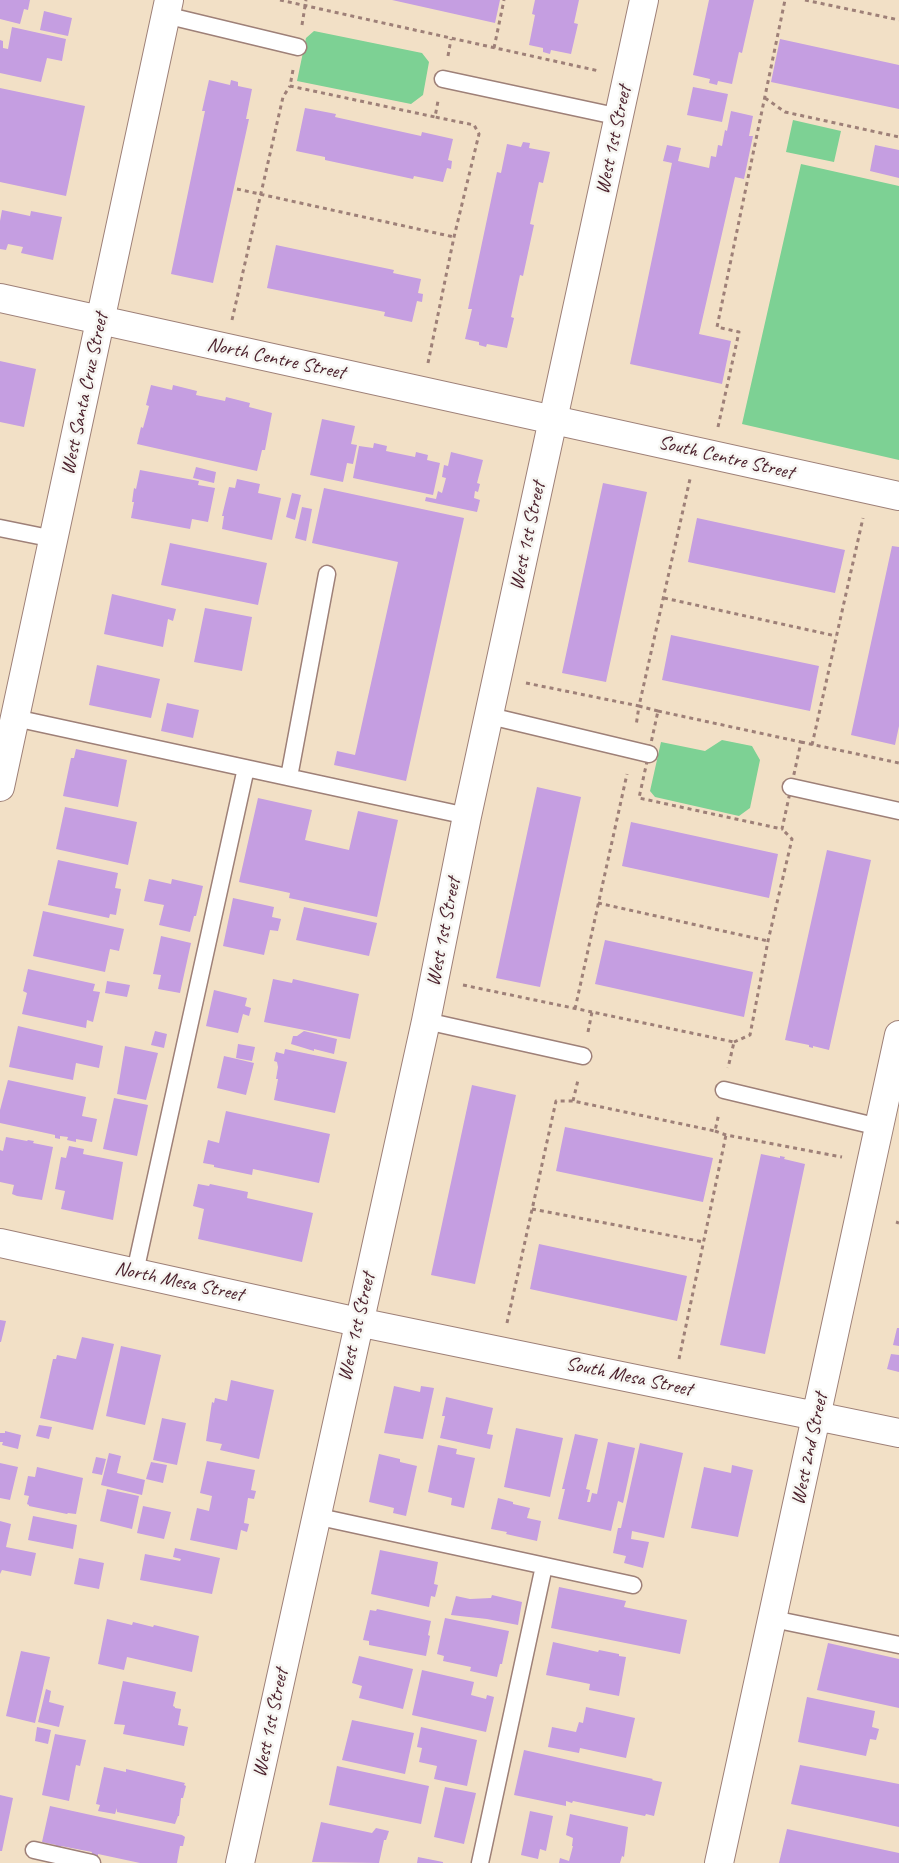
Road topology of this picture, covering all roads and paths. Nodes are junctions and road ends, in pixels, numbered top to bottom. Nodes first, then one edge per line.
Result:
1 (280, 0) edge
2 (306, 0) edge
3 (504, 0) edge
4 (644, 0) edge
5 (786, 0) edge
6 (804, 0) edge
7 (305, 6) junction
8 (167, 8) edge
9 (899, 20) edge
10 (451, 39) junction
11 (298, 47) junction
12 (494, 48) junction
13 (628, 77) junction
14 (443, 79) junction
15 (290, 86) junction
16 (765, 98) junction
17 (435, 117) junction
18 (620, 117) junction
19 (899, 136) edge
20 (237, 189) dead end
21 (261, 194) junction
22 (454, 237) junction
23 (0, 298) edge
24 (100, 320) junction
25 (226, 348) junction
26 (423, 391) junction
27 (552, 420) junction
28 (704, 453) junction
29 (869, 490) junction
30 (899, 496) edge
31 (0, 528) edge
32 (54, 539) junction
33 (327, 574) dead end
34 (664, 598) junction
35 (836, 636) junction
36 (498, 677) junction
37 (639, 706) junction
38 (658, 711) junction
39 (490, 716) junction
40 (15, 718) junction
41 (801, 742) junction
42 (812, 744) junction
43 (632, 750) junction
44 (649, 754) junction
45 (899, 763) edge
46 (246, 768) junction
47 (289, 777) junction
48 (0, 787) edge
49 (792, 787) junction
50 (899, 811) edge
51 (467, 816) junction
52 (782, 829) junction
53 (598, 903) junction
54 (768, 941) junction
55 (434, 979) junction
56 (575, 1009) junction
57 (592, 1012) junction
58 (426, 1021) junction
59 (899, 1036) edge
60 (734, 1042) junction
61 (583, 1056) junction
62 (894, 1085) edge
63 (724, 1090) junction
64 (573, 1101) junction
65 (879, 1127) junction
66 (715, 1131) junction
67 (726, 1135) junction
68 (872, 1163) junction
69 (532, 1209) junction
70 (704, 1242) junction
71 (0, 1244) edge
72 (135, 1272) junction
73 (358, 1322) junction
74 (501, 1351) junction
75 (674, 1386) junction
76 (817, 1416) junction
77 (899, 1433) edge
78 (316, 1516) junction
79 (544, 1566) junction
80 (633, 1585) dead end
81 (773, 1619) junction
82 (899, 1645) edge
83 (34, 1850) dead end
84 (92, 1863) edge
85 (240, 1863) edge
86 (480, 1863) edge
87 (719, 1863) edge

1 - 7 path
2 - 7 path
3 - 12 path
4 - 13 street, West 1st Street
5 - 16 path
6 - 9 path
7 - 10 path
7 - 11 path
8 - 11 lane
8 - 24 street, West Santa Cruz Street
10 - 12 path
10 - 14 path
11 - 15 path
12 - 13 path
13 - 18 street, West 1st Street
14 - 17 path
14 - 18 lane
15 - 17 path
15 - 21 path
16 - 19 path
16 - 28 path
17 - 22 path
18 - 27 street, West 1st Street
20 - 21 path
21 - 22 path
21 - 25 path
22 - 26 path
23 - 24 street, North Centre Street
24 - 25 street, North Centre Street
24 - 32 street, West Santa Cruz Street
25 - 26 street, North Centre Street
26 - 27 street, North Centre Street
27 - 28 street, South Centre Street
27 - 36 street, West 1st Street
28 - 29 street, South Centre Street
28 - 34 path
29 - 30 street, South Centre Street
29 - 35 path
31 - 32 lane
32 - 40 street, West Santa Cruz Street
33 - 47 lane
34 - 35 path
34 - 37 path
35 - 42 path
36 - 37 path
36 - 39 street, West 1st Street
37 - 38 path
37 - 43 path
38 - 41 path
38 - 44 path
39 - 43 lane
39 - 51 street, West 1st Street
40 - 46 lane
40 - 48 street, West Santa Cruz Street
41 - 42 path
41 - 49 path
42 - 45 path
43 - 44 lane
43 - 53 path
44 - 52 path
46 - 47 lane
46 - 72 lane
47 - 51 lane
49 - 50 lane
49 - 52 path
51 - 55 street, West 1st Street
52 - 54 path
53 - 54 path
53 - 56 path
54 - 60 path
55 - 56 path
55 - 58 street, West 1st Street
56 - 57 path
57 - 60 path
57 - 61 path
58 - 61 lane
58 - 73 street, West 1st Street
59 - 62 street, West 2nd Street
60 - 63 path
61 - 64 path
62 - 65 street, West 2nd Street
63 - 65 lane
63 - 66 path
64 - 66 path
64 - 69 path
65 - 68 street, West 2nd Street
66 - 67 path
67 - 68 path
67 - 70 path
68 - 76 street, West 2nd Street
69 - 70 path
69 - 74 path
70 - 75 path
71 - 72 street, North Mesa Street
72 - 73 street, North Mesa Street
73 - 74 street, South Mesa Street
73 - 78 street, West 1st Street
74 - 75 street, South Mesa Street
75 - 76 street, South Mesa Street
76 - 77 street, South Mesa Street
76 - 81 street, West 2nd Street
78 - 79 lane
78 - 85 street, West 1st Street
79 - 80 lane
79 - 86 lane
81 - 82 lane
81 - 87 street, West 2nd Street
83 - 84 lane

